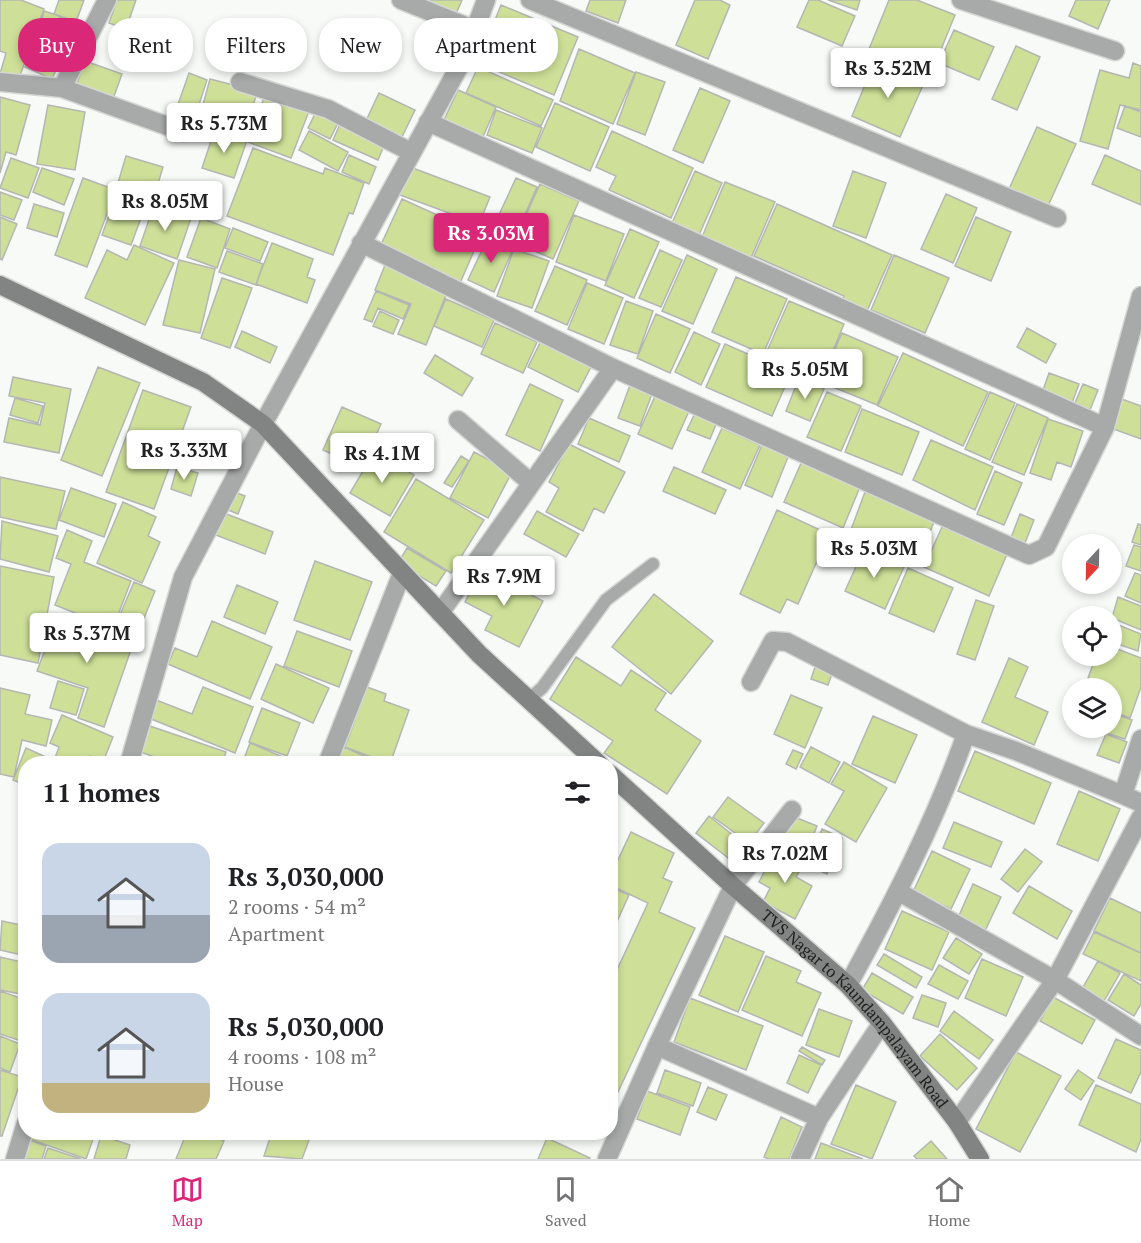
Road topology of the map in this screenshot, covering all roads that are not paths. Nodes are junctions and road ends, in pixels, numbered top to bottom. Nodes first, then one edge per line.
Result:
1 (107, 0) edge
2 (401, 0) edge
3 (486, 0) edge
4 (530, 0) edge
5 (961, 0) edge
6 (446, 18) edge
7 (478, 18) edge
8 (1115, 51) dead end
9 (456, 72) edge
10 (0, 82) edge
11 (240, 82) dead end
12 (62, 88) junction
13 (428, 122) junction
14 (184, 132) dead end
15 (411, 152) junction
16 (1057, 218) dead end
17 (361, 243) junction
18 (0, 285) edge
19 (1141, 296) edge
20 (613, 368) junction
21 (458, 420) dead end
22 (263, 424) junction
23 (1105, 427) junction
24 (530, 482) junction
25 (653, 564) dead end
26 (402, 573) junction
27 (440, 614) junction
28 (751, 682) dead end
29 (528, 700) junction
30 (966, 734) junction
31 (1141, 739) edge
32 (131, 756) edge
33 (330, 756) edge
34 (590, 756) edge
35 (618, 781) edge
36 (1123, 795) junction
37 (1141, 803) edge
38 (792, 810) dead end
39 (1141, 817) edge
40 (733, 886) junction
41 (900, 892) junction
42 (1055, 980) junction
43 (848, 985) junction
44 (882, 1023) junction
45 (1141, 1036) edge
46 (657, 1047) junction
47 (819, 1118) junction
48 (957, 1122) junction
49 (618, 1136) edge
50 (21, 1140) edge
51 (616, 1140) edge
52 (15, 1159) edge
53 (608, 1159) edge
54 (800, 1159) edge
55 (980, 1159) edge

1 - 12 street
2 - 6 street
3 - 7 street
4 - 16 street
5 - 8 street
9 - 13 street
10 - 12 street
11 - 15 street
12 - 14 street
13 - 15 street
13 - 23 street
15 - 17 street
17 - 20 street
17 - 22 street
18 - 22 street
19 - 23 street
20 - 23 street
20 - 24 street
21 - 24 street
22 - 26 street
22 - 32 street
24 - 27 street
25 - 29 lane
26 - 27 street
26 - 33 street
27 - 29 street
28 - 30 street
29 - 34 street
30 - 36 street
30 - 41 street
31 - 36 street
35 - 40 street, TVS Nagar to Kaundampalayam Road
36 - 37 street
38 - 40 street
39 - 42 street
40 - 43 street, TVS Nagar to Kaundampalayam Road
40 - 46 street
41 - 42 street
41 - 43 street
42 - 45 street
42 - 48 street
43 - 44 street, TVS Nagar to Kaundampalayam Road
44 - 47 street
44 - 48 street, TVS Nagar to Kaundampalayam Road
46 - 47 street
46 - 49 street
47 - 54 street
48 - 55 street, TVS Nagar to Kaundampalayam Road
50 - 52 street
51 - 53 street

